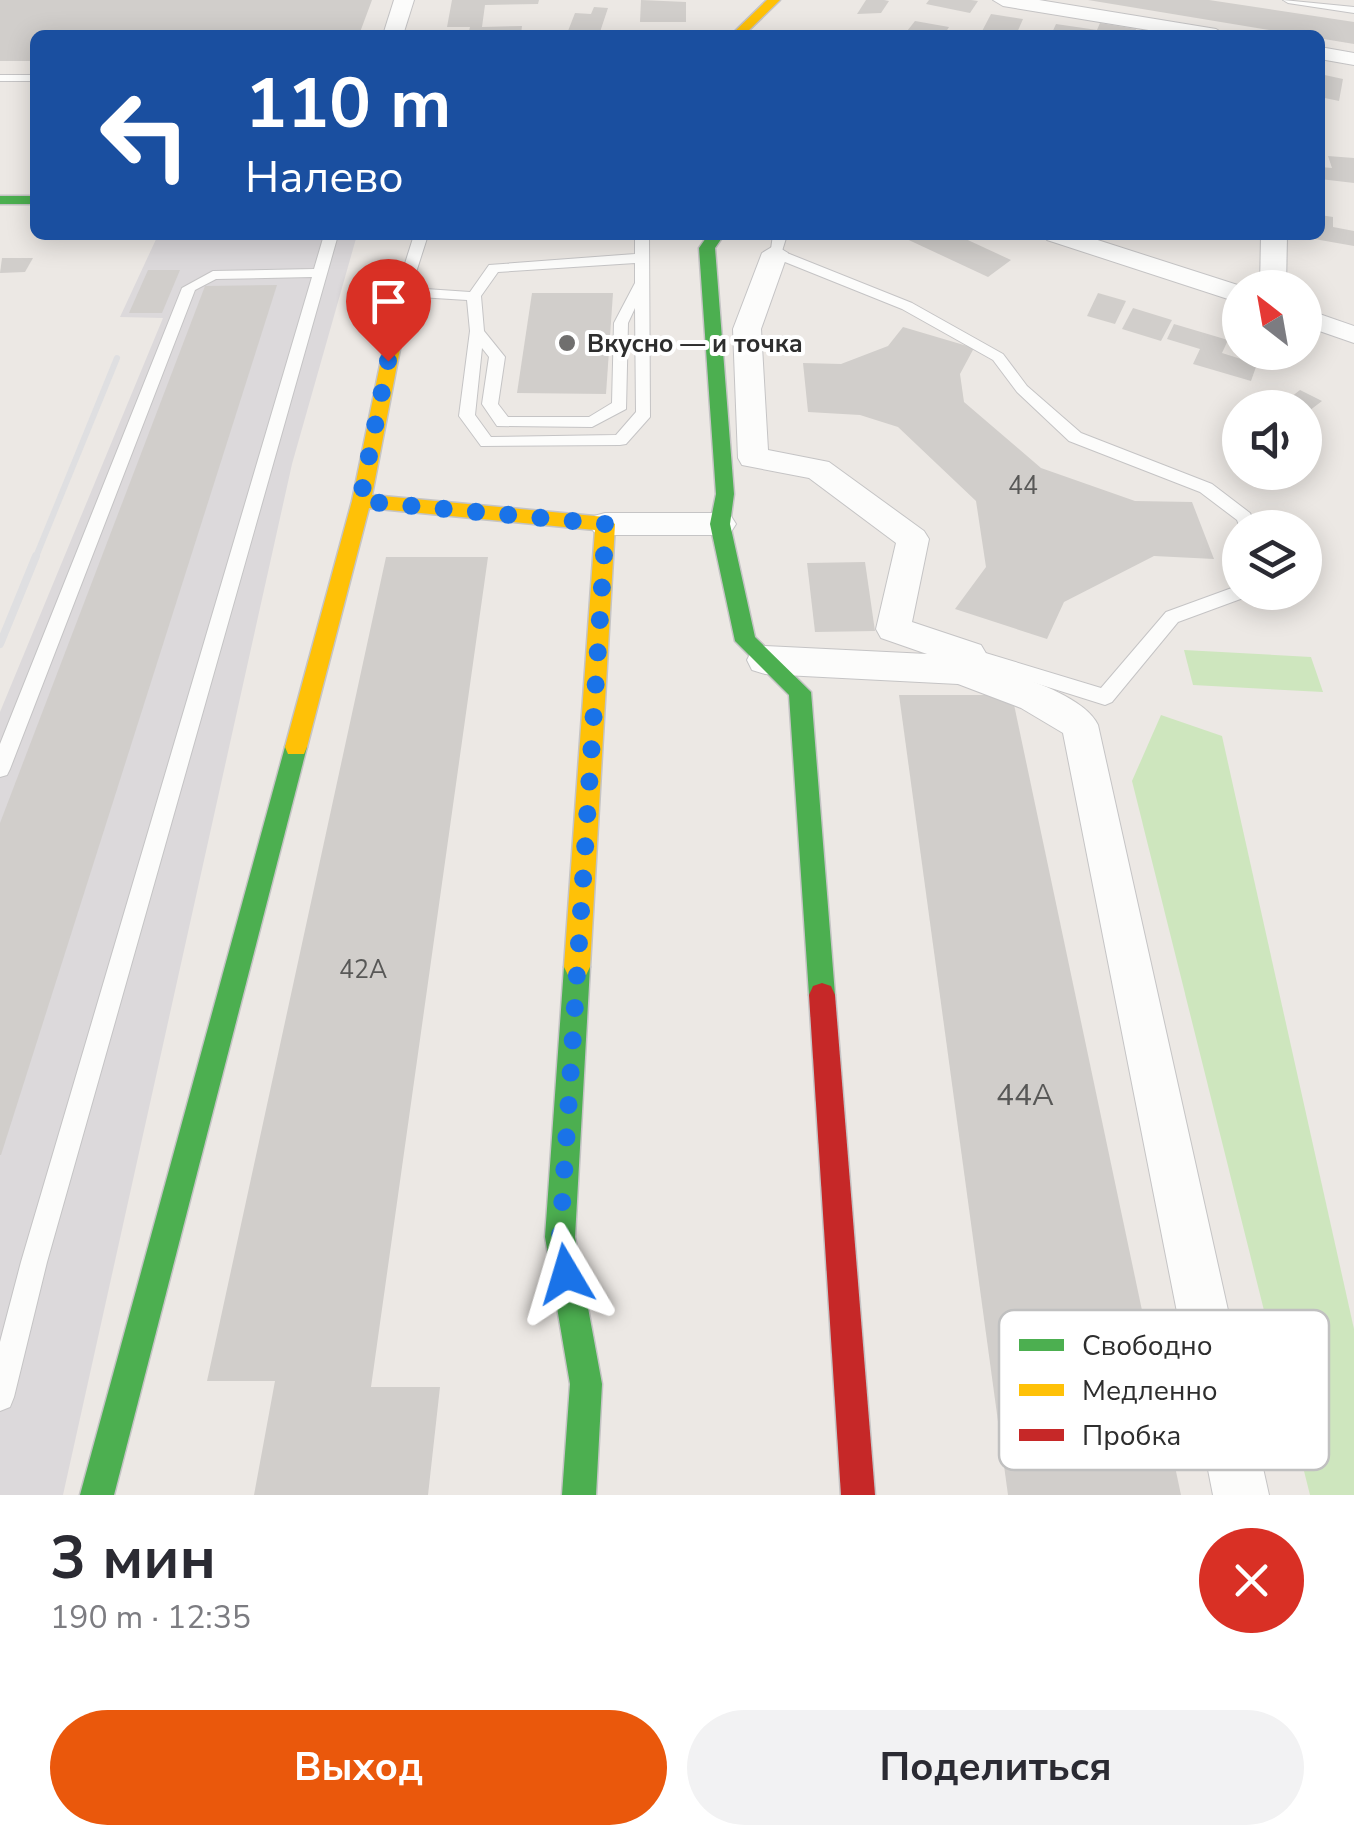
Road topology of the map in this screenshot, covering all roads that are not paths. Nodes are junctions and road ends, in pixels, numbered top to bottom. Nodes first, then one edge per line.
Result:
1 (404, 0) edge
2 (1003, 0) edge
3 (1288, 0) edge
4 (769, 1) edge
5 (1354, 10) edge
6 (395, 30) edge
7 (742, 30) edge
8 (1150, 30) edge
9 (1325, 54) edge
10 (1354, 59) edge
11 (0, 78) edge
12 (30, 78) edge
13 (0, 200) edge
14 (30, 200) edge
15 (328, 240) edge
16 (420, 240) edge
17 (642, 240) edge
18 (713, 240) edge
19 (1072, 240) edge
20 (1274, 240) edge
21 (778, 244) edge
22 (642, 258) junction
23 (1273, 270) edge
24 (318, 273) junction
25 (642, 280) junction
26 (1222, 288) edge
27 (404, 292) junction
28 (474, 296) junction
29 (1322, 323) edge
30 (477, 330) junction
31 (1354, 335) edge
32 (360, 501) junction
33 (1234, 510) edge
34 (606, 524) junction
35 (720, 524) junction
36 (1222, 599) edge
37 (969, 655) joint
38 (765, 660) junction
39 (0, 769) edge
40 (1202, 1310) edge
41 (0, 1397) edge
42 (1236, 1470) edge
43 (97, 1495) edge
44 (579, 1495) edge
45 (858, 1495) edge
46 (1241, 1495) edge

1 - 6 street
2 - 8 street
3 - 5 lane
4 - 7 street
9 - 10 street
11 - 12 lane
13 - 14 street
15 - 24 lane
16 - 27 lane
17 - 22 lane
18 - 35 street
19 - 26 street
20 - 23 street
21 - 33 lane
21 - 37 street
22 - 25 lane
22 - 28 lane
24 - 39 lane
24 - 41 lane
25 - 30 lane
25 - 30 lane
27 - 28 lane
27 - 32 street
28 - 30 lane
29 - 31 street
32 - 34 street
32 - 43 street
34 - 35 street
34 - 44 street
35 - 38 street
36 - 37 lane
38 - 40 street
38 - 45 street
42 - 46 street

